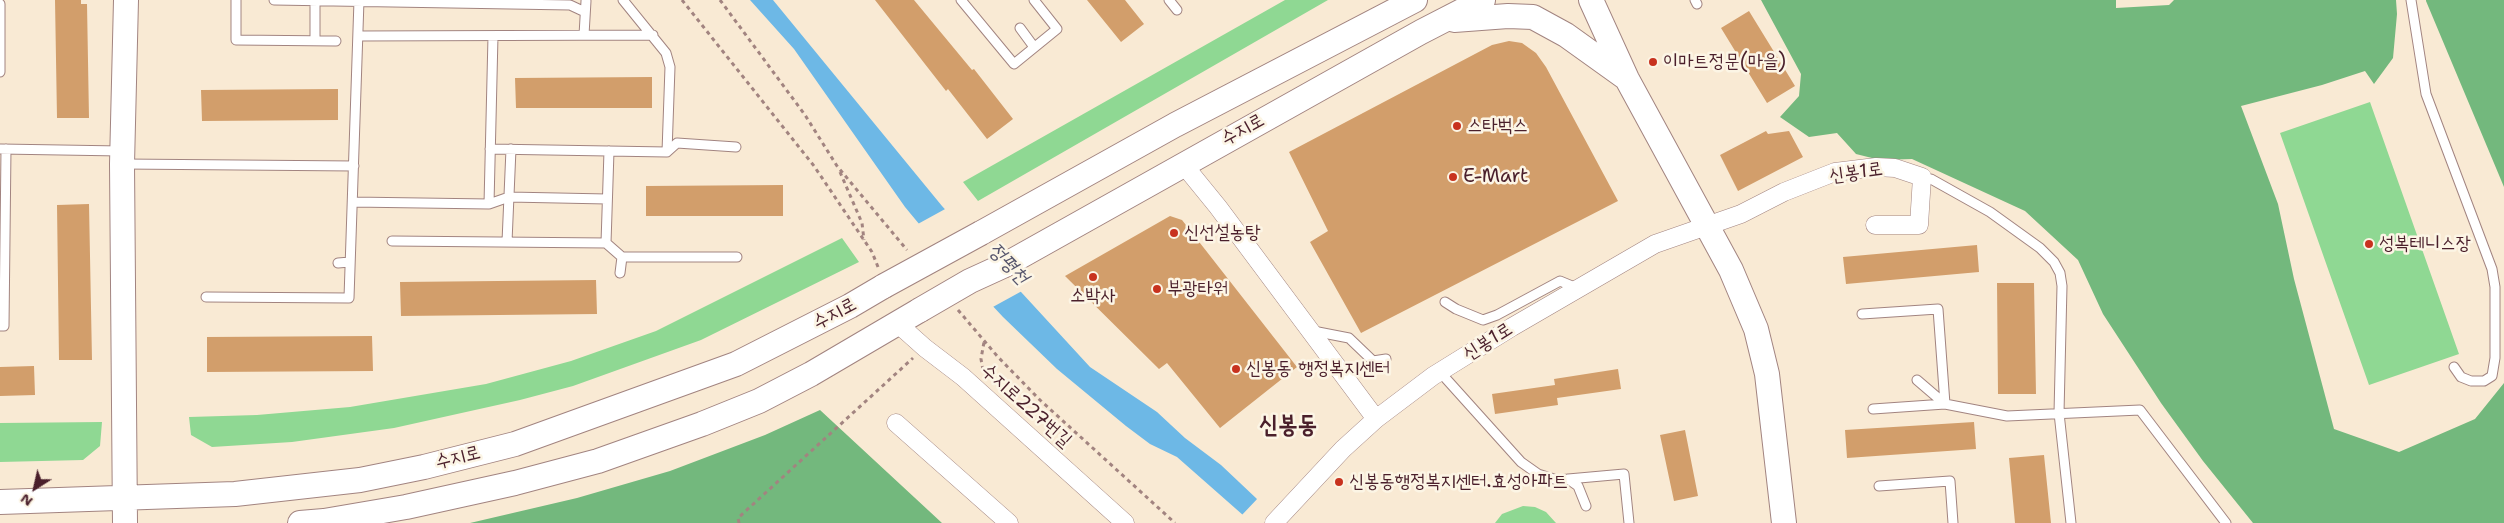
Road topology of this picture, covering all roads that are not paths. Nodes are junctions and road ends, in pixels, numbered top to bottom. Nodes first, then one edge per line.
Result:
1 (126, 0) edge
2 (236, 0) edge
3 (274, 0) edge
4 (623, 0) edge
5 (961, 0) edge
6 (1034, 0) edge
7 (1169, 0) edge
8 (1415, 0) edge
9 (1483, 0) edge
10 (1591, 0) edge
11 (1606, 0) edge
12 (2412, 0) edge
13 (315, 1) edge
14 (359, 1) edge
15 (586, 1) dead end
16 (0, 4) edge
17 (1177, 10) dead end
18 (585, 12) junction
19 (1442, 21) junction
20 (1603, 24) junction
21 (1020, 28) dead end
22 (584, 35) junction
23 (653, 35) junction
24 (358, 36) junction
25 (493, 36) junction
26 (315, 41) junction
27 (336, 41) dead end
28 (1034, 47) junction
29 (0, 72) edge
30 (1627, 79) junction
31 (736, 147) dead end
32 (3, 149) edge
33 (490, 149) junction
34 (511, 149) junction
35 (609, 150) junction
36 (666, 152) junction
37 (123, 158) junction
38 (1182, 164) junction
39 (354, 166) junction
40 (1931, 180) dead end
41 (509, 197) junction
42 (607, 200) junction
43 (353, 202) junction
44 (489, 204) junction
45 (1707, 224) junction
46 (1875, 225) dead end
47 (392, 241) dead end
48 (507, 242) junction
49 (606, 242) junction
50 (2, 248) edge
51 (622, 257) junction
52 (737, 257) dead end
53 (350, 262) junction
54 (338, 263) dead end
55 (620, 273) dead end
56 (2, 280) edge
57 (1577, 288) junction
58 (206, 297) dead end
59 (1446, 302) dead end
60 (1862, 314) dead end
61 (897, 323) junction
62 (0, 326) edge
63 (1309, 330) junction
64 (1386, 359) dead end
65 (2454, 366) dead end
66 (1440, 372) junction
67 (1917, 380) dead end
68 (1945, 404) junction
69 (1872, 409) dead end
70 (2059, 413) junction
71 (1376, 419) junction
72 (896, 423) dead end
73 (1568, 479) junction
74 (1879, 486) dead end
75 (124, 496) junction
76 (0, 502) edge
77 (1586, 506) dead end
78 (125, 523) edge
79 (300, 523) edge
80 (1009, 523) edge
81 (1124, 523) edge
82 (1274, 523) edge
83 (1629, 523) edge
84 (1784, 523) edge
85 (1953, 523) edge
86 (2071, 523) edge
87 (2226, 523) edge

1 - 37 main road
2 - 26 lane
3 - 13 lane
4 - 23 lane
5 - 28 lane
6 - 28 lane
7 - 17 lane
8 - 75 main road, 수지로, bridge
9 - 19 main road, 수지로
10 - 20 main road
11 - 20 main road
12 - 65 lane
13 - 14 lane
13 - 26 lane
14 - 18 lane
14 - 24 lane
15 - 18 lane
16 - 29 lane
18 - 22 lane
19 - 30 main road
19 - 38 main road, 수지로
20 - 30 main road
21 - 28 lane
22 - 23 lane
22 - 25 lane
23 - 36 lane
24 - 25 lane
24 - 39 lane
25 - 33 lane
26 - 27 lane
30 - 45 main road
31 - 36 lane
32 - 37 lane
32 - 50 lane
33 - 34 lane
33 - 44 lane
34 - 35 lane
34 - 41 lane
35 - 36 lane
35 - 42 lane
37 - 39 lane
37 - 75 main road
38 - 61 main road, 수지로, bridge
38 - 63 street
39 - 43 lane
40 - 70 lane
41 - 42 lane
41 - 44 lane
41 - 48 lane
42 - 49 lane
43 - 44 lane
43 - 53 lane
45 - 46 street, 신봉1로
45 - 57 street, 신봉1로
45 - 84 main road
47 - 48 lane
48 - 49 lane
49 - 51 lane
50 - 56 lane
51 - 52 lane
51 - 55 lane
53 - 54 lane
53 - 58 lane
56 - 62 lane
57 - 59 lane
57 - 66 street, 신봉1로
60 - 68 lane
61 - 79 main road, 수지로
61 - 81 street, 수지로227번길
63 - 64 lane
63 - 71 street
66 - 71 street, 신봉1로
66 - 73 lane
67 - 68 lane
68 - 69 lane
68 - 70 lane
70 - 86 lane
70 - 87 lane
71 - 82 street, 신봉1로
72 - 80 street
73 - 77 lane
73 - 83 lane
74 - 85 lane
75 - 76 main road, 수지로
75 - 78 main road

